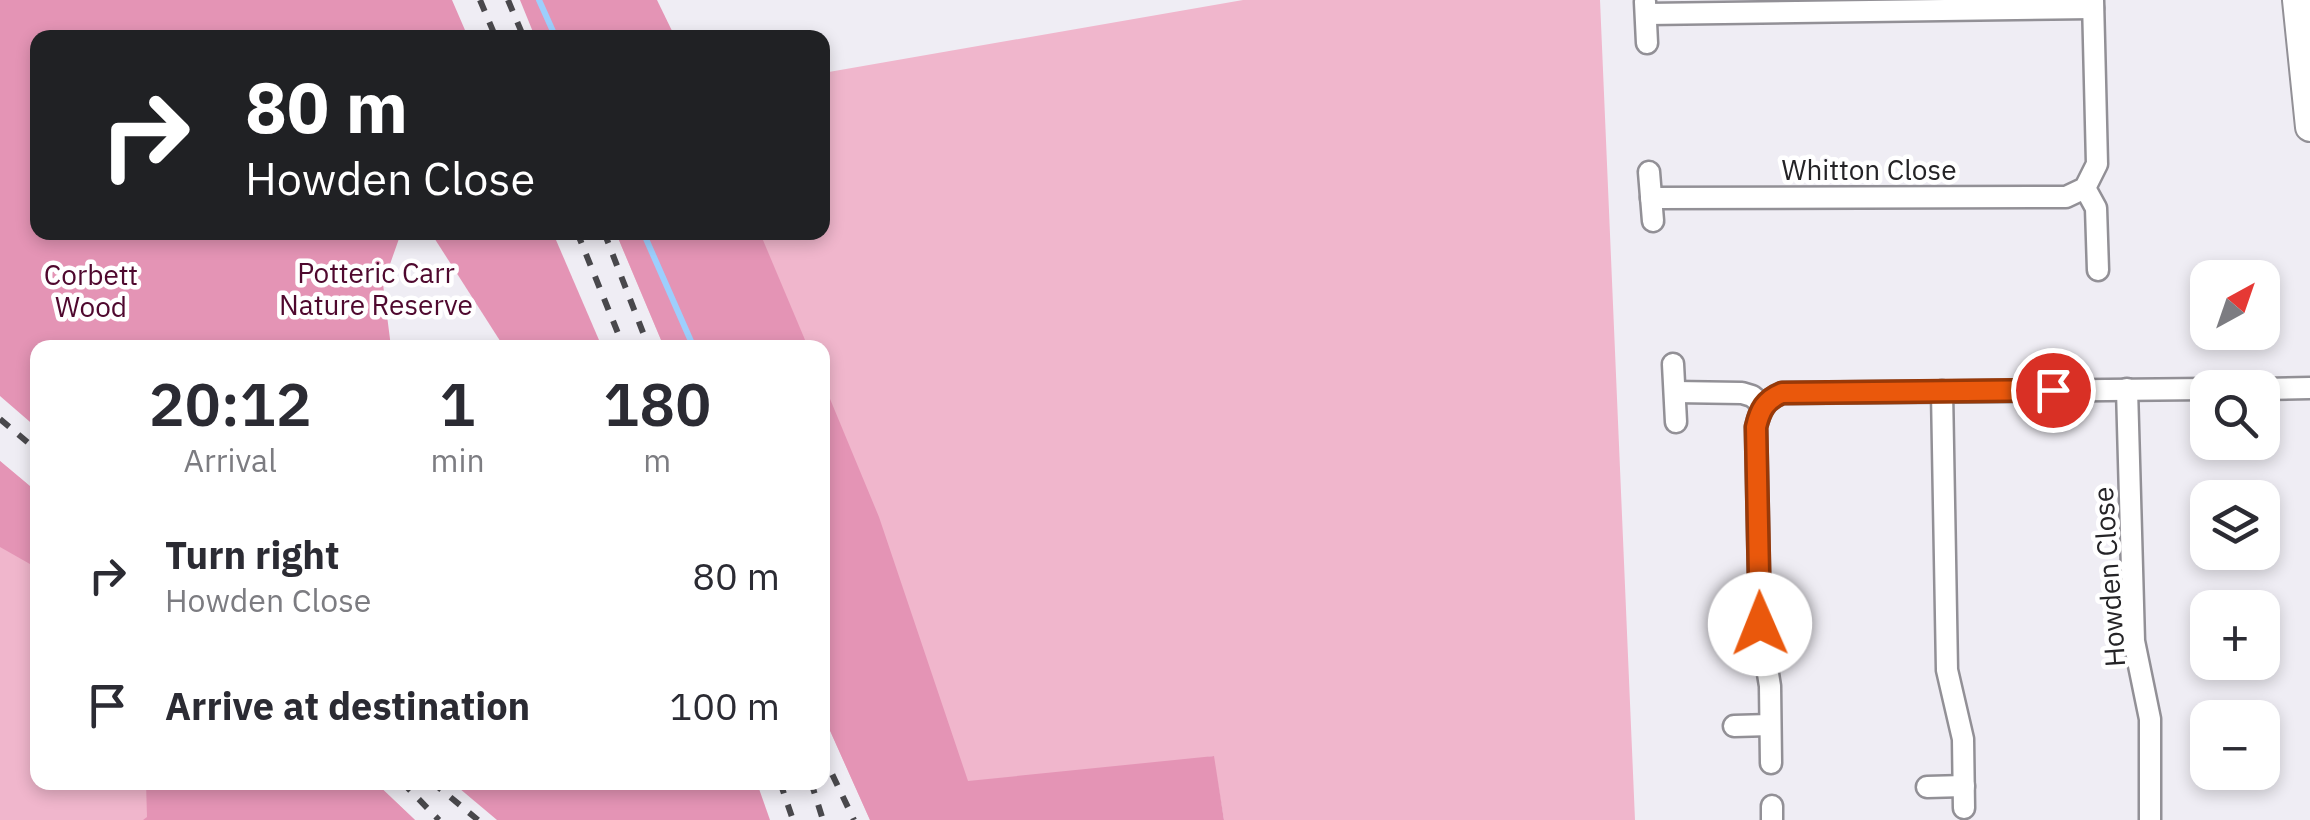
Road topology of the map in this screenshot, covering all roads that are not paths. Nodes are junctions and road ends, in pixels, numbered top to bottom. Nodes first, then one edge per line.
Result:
1 (2297, 0) edge
2 (2093, 4) edge
3 (1646, 7) edge
4 (1647, 42) dead end
5 (2310, 127) edge
6 (1649, 172) dead end
7 (2085, 188) junction
8 (1651, 198) junction
9 (1653, 221) dead end
10 (2098, 270) dead end
11 (1674, 364) dead end
12 (2280, 388) edge
13 (2310, 388) edge
14 (2128, 389) junction
15 (2190, 389) edge
16 (1942, 391) junction
17 (1675, 392) junction
18 (1763, 405) junction
19 (1676, 422) dead end
20 (1734, 726) dead end
21 (1770, 726) junction
22 (1771, 763) dead end
23 (1964, 786) junction
24 (1927, 787) dead end
25 (1964, 808) dead end
26 (2150, 820) edge

1 - 5 street
2 - 3 street
2 - 7 street
3 - 4 street
6 - 8 street
7 - 8 street, Whitton Close
7 - 10 street
8 - 9 street
11 - 17 street
12 - 13 street
14 - 15 street
14 - 16 street
14 - 26 street, Howden Close
16 - 18 street
16 - 23 street
17 - 18 street
17 - 19 street
18 - 21 street
20 - 21 street
21 - 22 street
23 - 24 street
23 - 25 street

